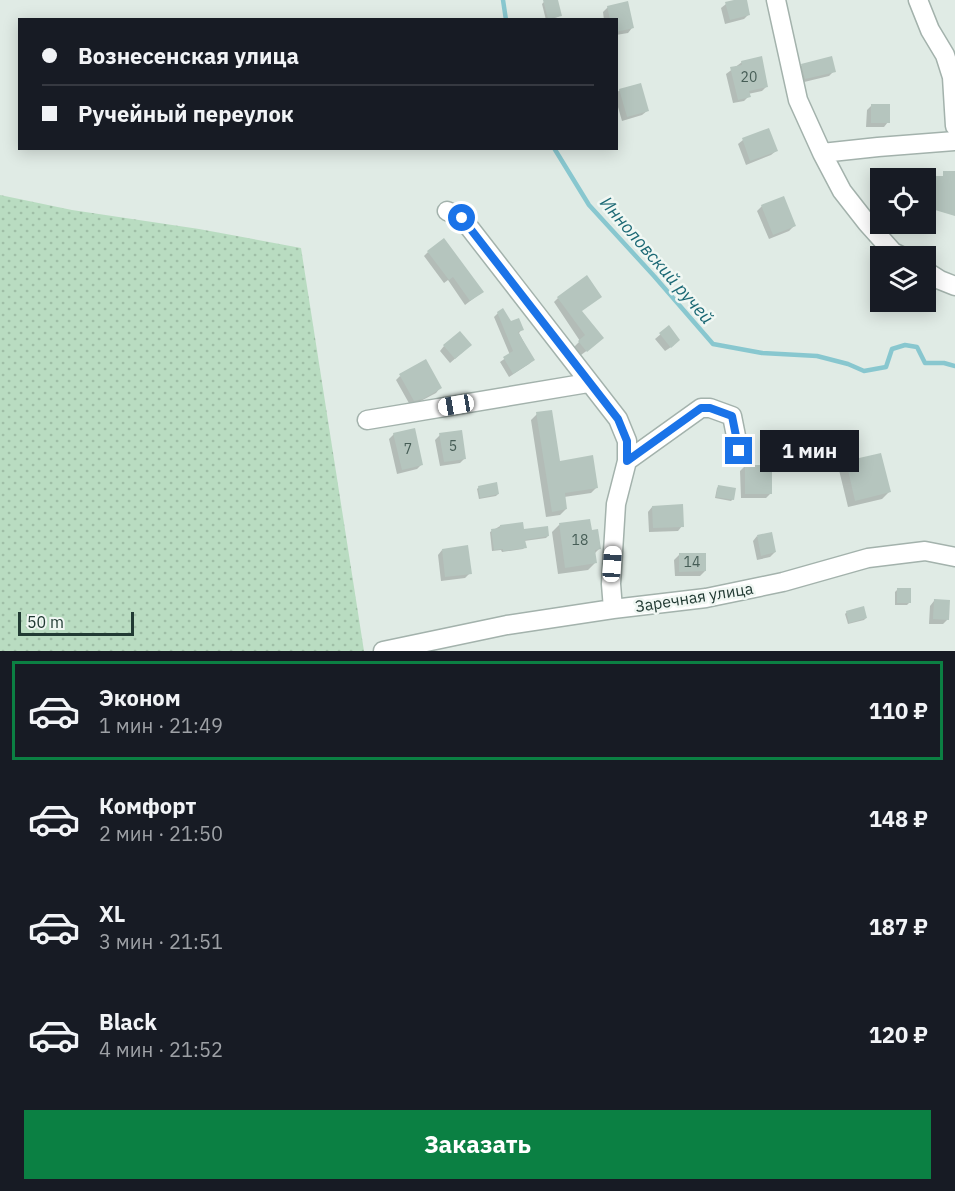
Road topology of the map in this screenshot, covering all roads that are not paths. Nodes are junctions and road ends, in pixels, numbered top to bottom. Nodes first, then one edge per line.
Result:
1 (776, 0) edge
2 (918, 0) edge
3 (955, 126) edge
4 (955, 141) edge
5 (822, 153) junction
6 (447, 211) dead end
7 (888, 246) edge
8 (936, 277) edge
9 (955, 286) edge
10 (588, 382) junction
11 (367, 420) dead end
12 (739, 451) dead end
13 (627, 461) junction
14 (955, 557) edge
15 (613, 609) junction
16 (383, 651) edge

1 - 5 street
2 - 3 street
4 - 5 street
5 - 7 street
6 - 10 street
8 - 9 street
10 - 11 street
10 - 13 street
12 - 13 street
13 - 15 street
14 - 15 street, Заречная улица
15 - 16 street, Заречная улица

